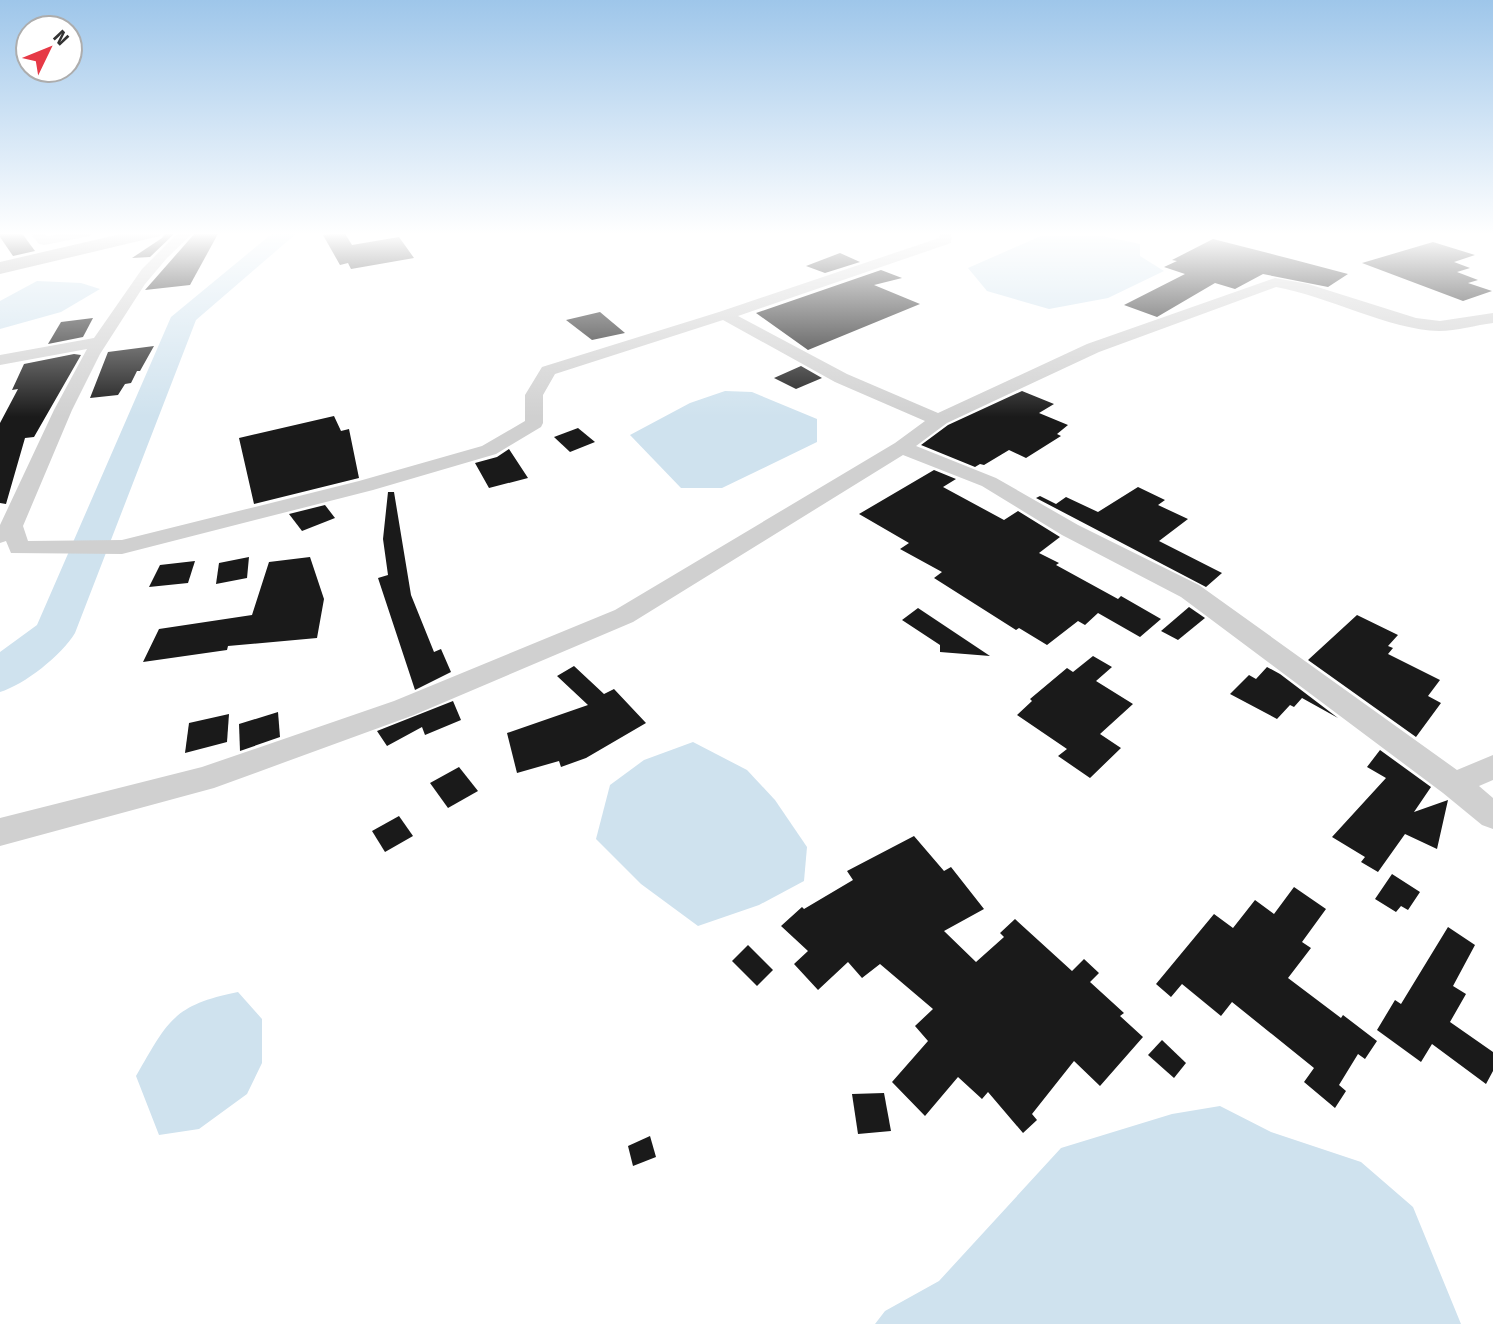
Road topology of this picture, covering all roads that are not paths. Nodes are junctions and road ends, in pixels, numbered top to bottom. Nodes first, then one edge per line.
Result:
1 (131, 294) edge
2 (788, 294) edge
3 (1242, 294) edge
4 (1324, 294) edge
5 (725, 315) junction
6 (1493, 318) edge
7 (96, 342) junction
8 (0, 360) edge
9 (940, 419) junction
10 (902, 447) junction
11 (6, 531) edge
12 (1493, 767) edge
13 (1454, 784) junction
14 (1493, 816) edge
15 (0, 832) edge

1 - 7 street
2 - 5 street
3 - 9 street
4 - 6 street
5 - 9 street
5 - 11 street
7 - 8 street
7 - 11 street
9 - 10 street
10 - 13 street
10 - 15 street
12 - 13 street
13 - 14 street

